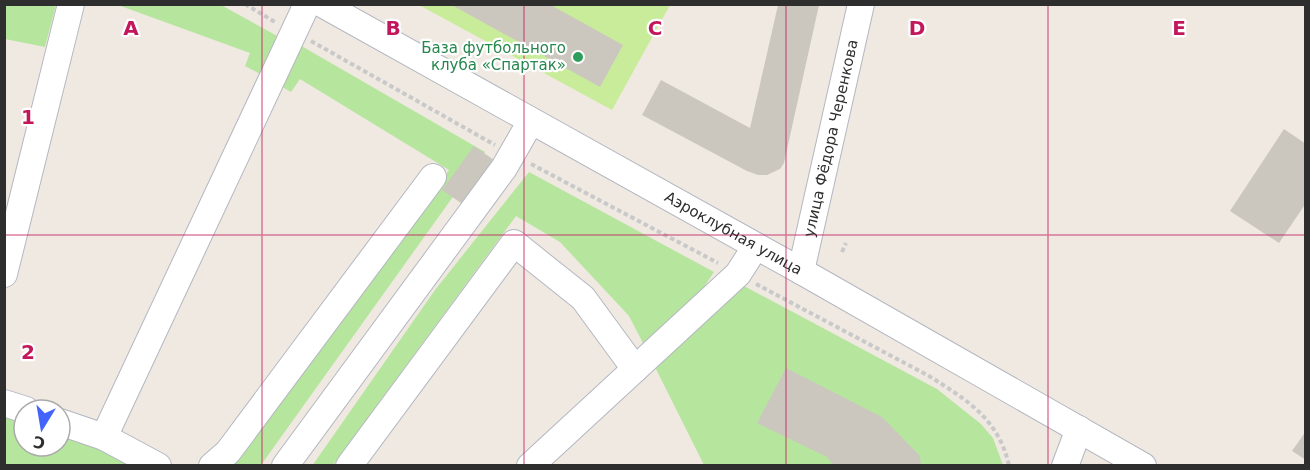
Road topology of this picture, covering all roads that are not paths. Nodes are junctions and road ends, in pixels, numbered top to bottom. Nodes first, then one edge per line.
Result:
1 (71, 4) edge
2 (308, 4) edge
3 (322, 4) edge
4 (861, 4) edge
5 (531, 121) junction
6 (433, 177) dead end
7 (756, 246) junction
8 (801, 271) junction
9 (4, 274) edge
10 (635, 369) junction
11 (72, 426) edge
12 (1079, 429) junction
13 (104, 437) junction
14 (158, 465) edge
15 (212, 465) edge
16 (285, 465) edge
17 (348, 465) edge
18 (530, 465) edge
19 (1065, 465) edge
20 (1143, 465) edge

1 - 9 street
2 - 13 street
3 - 5 street, Аэроклубная улица
4 - 8 street, улица Фёдора Черенкова
5 - 7 street, Аэроклубная улица
5 - 16 street
6 - 15 street
7 - 8 street, Аэроклубная улица
7 - 10 street
8 - 12 street, Аэроклубная улица
10 - 17 street
10 - 18 street
11 - 13 street
12 - 19 street
12 - 20 street, Аэроклубная улица
13 - 14 street

